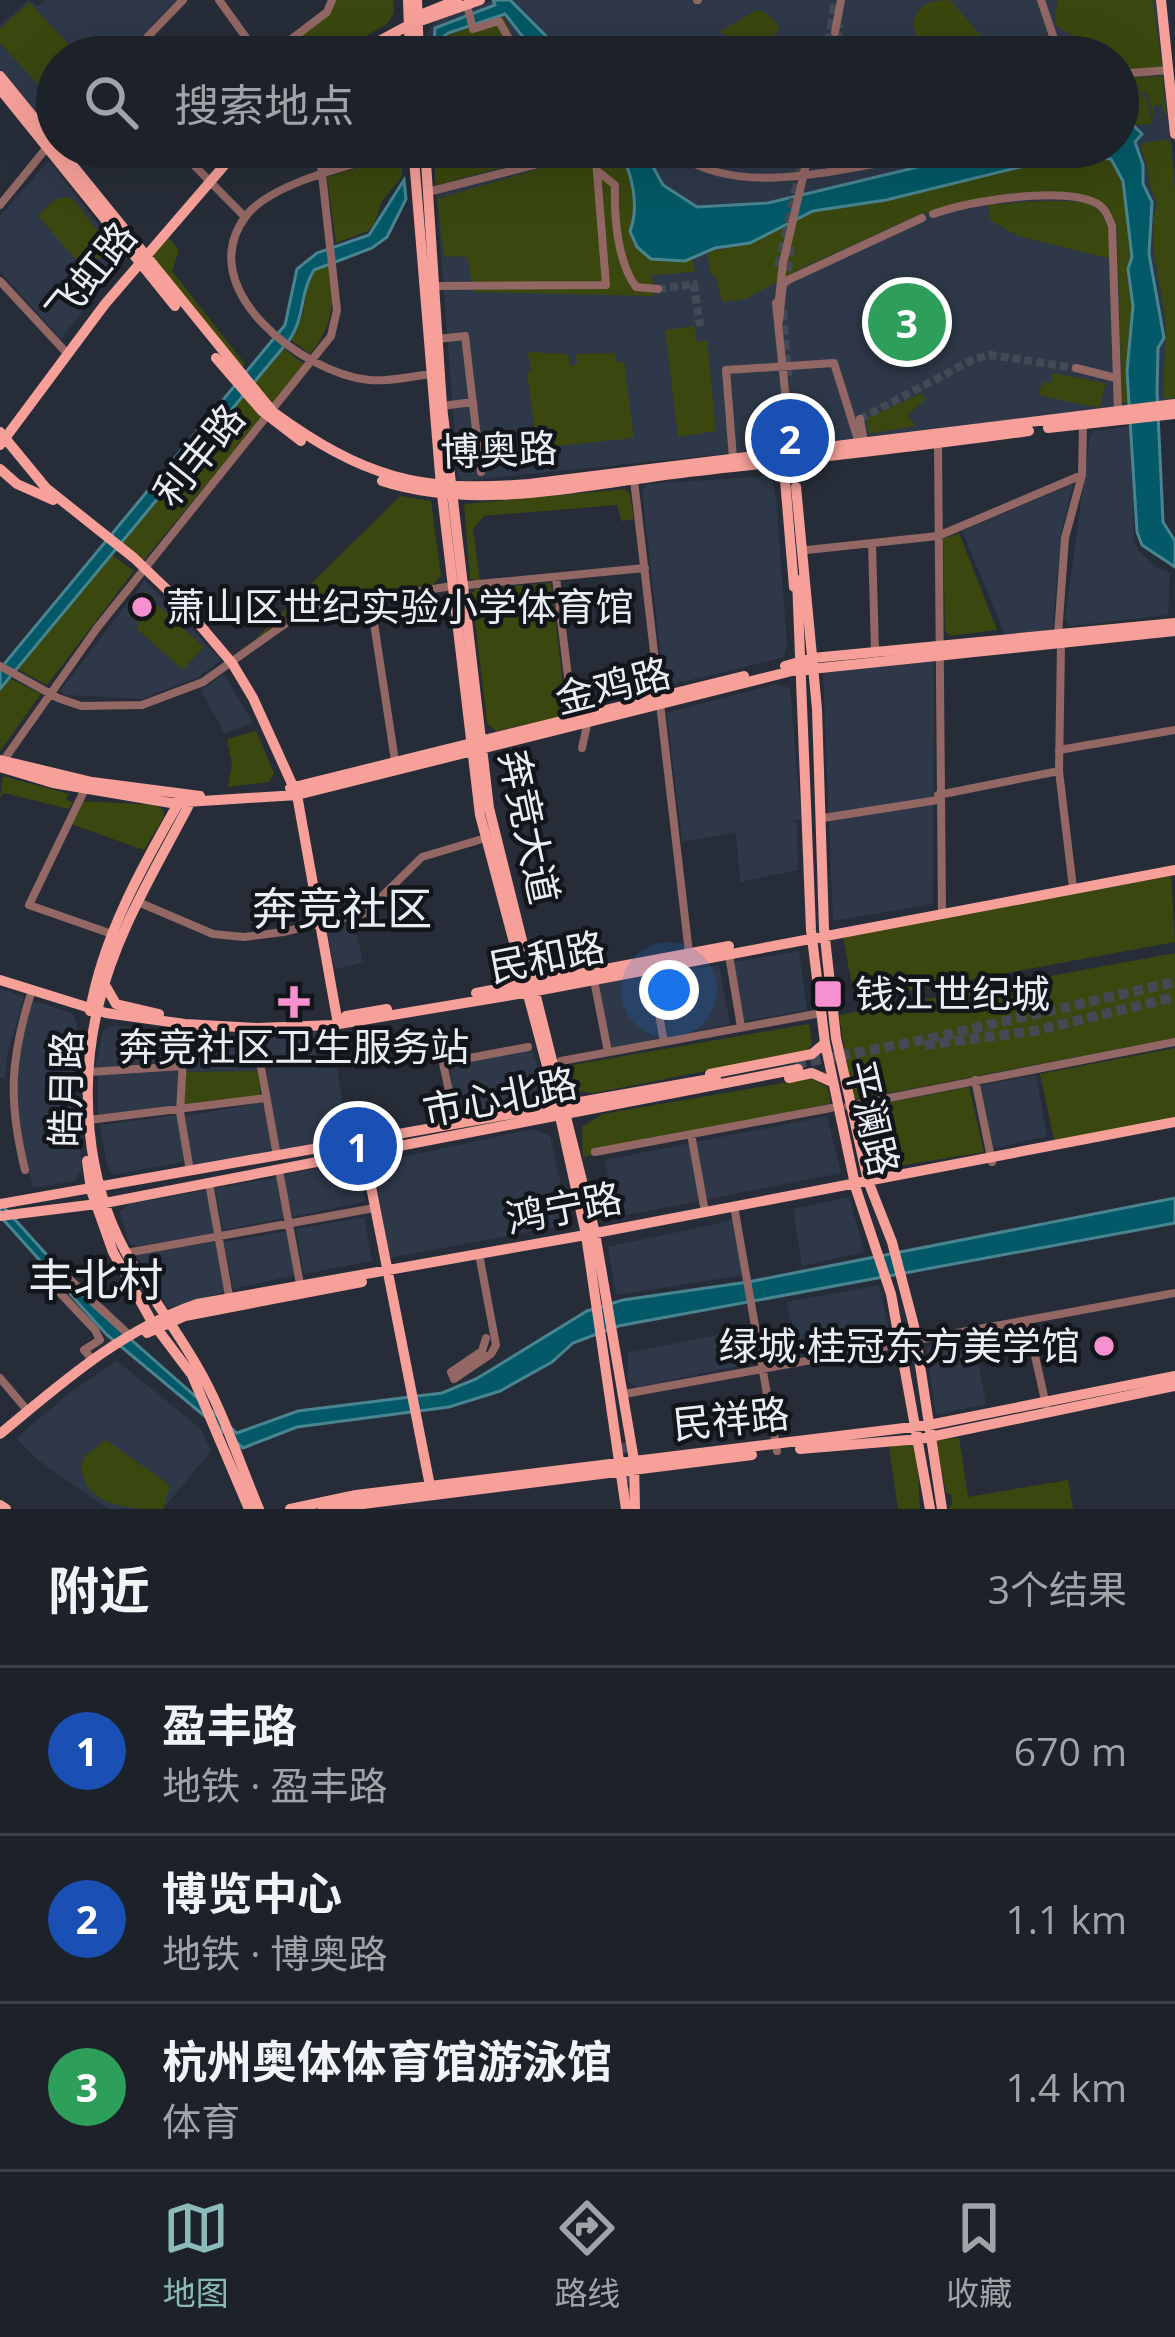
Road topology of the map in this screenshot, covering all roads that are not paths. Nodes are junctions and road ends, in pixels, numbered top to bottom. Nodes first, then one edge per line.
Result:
1 (183, 0) edge
2 (218, 0) edge
3 (332, 0) edge
4 (408, 0) edge
5 (417, 0) edge
6 (841, 0) edge
7 (1041, 0) edge
8 (1163, 0) edge
9 (468, 4) edge
10 (413, 21) junction
11 (835, 32) tunnel mouth
12 (148, 36) edge
13 (247, 36) edge
14 (293, 36) edge
15 (385, 36) edge
16 (412, 36) edge
17 (416, 36) edge
18 (508, 36) edge
19 (1053, 36) edge
20 (1169, 70) junction
21 (1139, 72) edge
22 (0, 76) edge
23 (1173, 86) edge
24 (0, 88) edge
25 (36, 121) edge
26 (36, 125) edge
27 (1175, 134) edge
28 (36, 161) edge
29 (73, 168) edge
30 (196, 168) edge
31 (218, 168) edge
32 (323, 168) edge
33 (344, 168) edge
34 (412, 168) edge
35 (426, 168) edge
36 (519, 168) edge
37 (598, 168) edge
38 (704, 168) edge
39 (805, 168) edge
40 (836, 168) edge
41 (599, 173) junction
42 (324, 174) junction
43 (207, 180) junction
44 (427, 192) junction
45 (0, 205) edge
46 (933, 214) dead end
47 (245, 217) junction
48 (922, 218) dead end
49 (140, 256) junction
50 (0, 281) edge
51 (435, 286) junction
52 (658, 290) tunnel mouth
53 (778, 307) tunnel mouth
54 (438, 339) junction
55 (63, 349) junction
56 (312, 361) junction
57 (783, 366) junction
58 (1076, 368) tunnel mouth
59 (425, 375) dead end
60 (1116, 378) junction
61 (472, 402) junction
62 (442, 406) junction
63 (1173, 409) edge
64 (271, 414) junction
65 (1122, 414) junction
66 (860, 419) dead end
67 (1082, 420) junction
68 (1, 437) edge
69 (861, 442) junction
70 (938, 446) junction
71 (792, 455) junction
72 (847, 455) junction
73 (734, 458) junction
74 (0, 469) edge
75 (481, 472) dead end
76 (1082, 475) junction
77 (634, 479) junction
78 (447, 491) junction
79 (938, 536) junction
80 (872, 543) junction
81 (807, 550) junction
82 (645, 568) junction
83 (143, 572) junction
84 (556, 577) junction
85 (468, 585) dead end
86 (446, 587) dead end
87 (370, 597) junction
88 (806, 599) junction
89 (1175, 627) edge
90 (1059, 638) junction
91 (939, 649) junction
92 (875, 651) junction
93 (805, 664) junction
94 (231, 665) junction
95 (0, 666) edge
96 (50, 693) junction
97 (660, 701) junction
98 (570, 724) junction
99 (587, 724) junction
100 (1175, 730) edge
101 (476, 747) junction
102 (1059, 750) junction
103 (1, 763) edge
104 (395, 764) junction
105 (1059, 771) junction
106 (85, 789) junction
107 (293, 792) junction
108 (186, 798) junction
109 (938, 798) junction
110 (823, 818) junction
111 (479, 840) dead end
112 (1175, 867) edge
113 (1073, 885) junction
114 (136, 901) junction
115 (942, 910) junction
116 (317, 924) junction
117 (818, 933) junction
118 (113, 934) junction
119 (728, 953) junction
120 (689, 957) junction
121 (651, 968) junction
122 (0, 978) edge
123 (594, 979) junction
124 (101, 984) junction
125 (530, 987) junction
126 (32, 990) junction
127 (69, 1000) junction
128 (94, 1007) junction
129 (821, 1013) junction
130 (153, 1016) junction
131 (335, 1021) junction
132 (185, 1024) junction
133 (742, 1027) junction
134 (258, 1028) junction
135 (90, 1031) junction
136 (664, 1042) junction
137 (825, 1042) junction
138 (1175, 1042) edge
139 (528, 1046) dead end
140 (608, 1052) junction
141 (561, 1061) dead end
142 (182, 1066) junction
143 (90, 1072) junction
144 (975, 1081) junction
145 (832, 1082) junction
146 (266, 1098) junction
147 (848, 1106) junction
148 (602, 1108) junction
149 (831, 1108) dead end
150 (563, 1111) junction
151 (179, 1112) junction
152 (89, 1120) junction
153 (456, 1125) junction
154 (1175, 1126) edge
155 (692, 1134) junction
156 (361, 1148) junction
157 (386, 1149) junction
158 (595, 1152) dead end
159 (328, 1160) junction
160 (992, 1160) junction
161 (278, 1164) junction
162 (91, 1167) junction
163 (25, 1171) dead end
164 (190, 1173) junction
165 (366, 1175) junction
166 (209, 1183) junction
167 (126, 1184) junction
168 (870, 1184) junction
169 (855, 1186) junction
170 (96, 1190) junction
171 (68, 1193) junction
172 (128, 1199) junction
173 (100, 1204) junction
174 (60, 1208) junction
175 (4, 1209) edge
176 (370, 1209) junction
177 (705, 1212) junction
178 (735, 1212) junction
179 (290, 1223) junction
180 (108, 1228) junction
181 (218, 1236) junction
182 (591, 1237) junction
183 (126, 1252) junction
184 (480, 1258) junction
185 (384, 1275) junction
186 (44, 1276) dead end
187 (66, 1276) dead end
188 (300, 1285) junction
189 (1175, 1293) edge
190 (229, 1296) junction
191 (907, 1297) junction
192 (893, 1303) junction
193 (1027, 1320) junction
194 (160, 1322) junction
195 (128, 1337) junction
196 (486, 1338) dead end
197 (918, 1340) junction
198 (610, 1342) junction
199 (902, 1343) junction
200 (109, 1351) junction
201 (92, 1359) junction
202 (763, 1369) junction
203 (1175, 1376) edge
204 (0, 1378) edge
205 (1175, 1386) edge
206 (624, 1394) junction
207 (1047, 1407) junction
208 (27, 1410) junction
209 (216, 1419) junction
210 (924, 1432) junction
211 (0, 1438) edge
212 (624, 1443) tunnel mouth
213 (776, 1448) junction
214 (626, 1467) junction
215 (428, 1491) junction
216 (248, 1509) edge
217 (259, 1509) edge
218 (290, 1509) edge
219 (323, 1509) edge
220 (631, 1509) edge
221 (930, 1509) edge
222 (942, 1509) edge

1 - 12 street
2 - 13 street
3 - 14 street
4 - 10 main road
5 - 10 main road
6 - 11 street
7 - 19 street
8 - 20 main road
8 - 23 main road
9 - 10 main road
9 - 18 street
10 - 15 main road
10 - 16 main road
10 - 17 main road
20 - 21 street
20 - 23 main road
22 - 25 main road, 博奥路
23 - 27 main road
24 - 26 main road, 博奥路
28 - 45 street
29 - 49 main road, 博奥路
30 - 43 street
31 - 43 main road, 飞虹路
32 - 42 street, 利丰路
33 - 42 street
34 - 78 main road, 奔竞大道
35 - 44 main road, 奔竞大道
36 - 44 street
37 - 41 street
38 - 40 street
39 - 53 street, bridge
41 - 51 street
41 - 52 street
42 - 47 street
42 - 56 street, 利丰路
43 - 47 street
43 - 49 main road, 飞虹路
44 - 51 main road, 奔竞大道
46 - 60 street
47 - 56 street
48 - 57 street
49 - 55 main road, 飞虹路
49 - 64 main road, 博奥路
49 - 68 main road, 飞虹路
50 - 55 street
51 - 54 main road, 奔竞大道
54 - 61 street
54 - 62 main road, 奔竞大道
55 - 68 main road, 飞虹路
56 - 59 street
56 - 64 street, 利丰路
57 - 69 street
57 - 71 street
57 - 73 street
58 - 60 street
60 - 65 street
61 - 62 street
61 - 75 street
62 - 78 main road, 奔竞大道
63 - 65 main road, 博奥路
64 - 78 main road, 博奥路
64 - 83 street, 利丰路
65 - 67 main road, 博奥路
66 - 69 street
67 - 69 main road, 博奥路
67 - 70 main road, 博奥路
67 - 76 street
68 - 83 main road
69 - 71 main road, 博奥路
70 - 72 main road, 博奥路
70 - 79 street
71 - 72 main road, 博奥路
71 - 72 main road
71 - 73 main road, 博奥路
71 - 77 main road, 博奥路
71 - 81 main road
71 - 93 main road
73 - 78 main road, 博奥路
74 - 83 main road
76 - 79 street
76 - 90 street
77 - 78 main road, 博奥路
77 - 82 street
78 - 101 main road, 奔竞大道
79 - 80 street
79 - 91 street
80 - 81 street
80 - 92 street
81 - 88 main road
82 - 84 street
82 - 97 street
83 - 94 main road
83 - 96 street, 利丰路
84 - 85 street
84 - 98 street
86 - 87 street
87 - 94 street
87 - 104 street
88 - 93 main road
88 - 93 main road
89 - 90 main road, 金鸡路
90 - 91 main road, 金鸡路
90 - 102 street
91 - 92 main road, 金鸡路
91 - 93 main road, 金鸡路
91 - 109 street
92 - 93 main road, 金鸡路
93 - 97 main road, 金鸡路
93 - 110 main road, 平澜路
93 - 117 main road, 平澜路
94 - 96 street
94 - 107 main road
95 - 96 street
96 - 103 street, 利丰路
97 - 98 main road, 金鸡路
97 - 99 main road, 金鸡路
97 - 120 street
98 - 99 main road, 金鸡路
98 - 99 street
98 - 101 main road, 金鸡路
100 - 102 street
101 - 104 main road, 金鸡路
101 - 107 main road, 金鸡路
101 - 125 main road, 奔竞大道
102 - 105 street
103 - 106 main road, 金鸡路
103 - 108 main road, 金鸡路
104 - 107 main road, 金鸡路
105 - 109 street
105 - 113 street
106 - 108 main road, 金鸡路
106 - 118 street
107 - 108 main road, 金鸡路
107 - 116 main road
108 - 114 main road, 皓月路
108 - 118 main road, 皓月路
109 - 110 street
109 - 115 street
110 - 117 main road, 平澜路
111 - 116 street
112 - 113 main road, 民和路
113 - 115 main road, 民和路
114 - 116 street
114 - 124 main road, 皓月路
115 - 117 main road, 民和路
116 - 131 main road
117 - 119 main road, 民和路
117 - 120 main road, 民和路
117 - 129 main road, 平澜路
117 - 147 main road, 平澜路
118 - 124 main road, 皓月路
119 - 120 main road, 民和路
119 - 133 street
120 - 121 main road, 民和路
120 - 125 main road, 民和路
121 - 123 main road, 民和路
121 - 136 street
122 - 126 main road, 民和路
122 - 127 main road, 民和路
123 - 125 main road, 民和路
123 - 140 street
124 - 127 main road
124 - 128 main road, 皓月路
124 - 130 main road
125 - 131 main road, 民和路
125 - 150 main road, 奔竞大道
126 - 127 main road, 民和路
126 - 163 street
127 - 128 main road, 民和路
127 - 135 main road
128 - 130 main road, 民和路
128 - 135 main road, 皓月路
129 - 133 street
129 - 137 main road, 平澜路
130 - 131 main road, 民和路
130 - 132 main road, 民和路
130 - 135 main road
131 - 134 main road, 民和路
132 - 134 main road, 民和路
132 - 142 street
133 - 136 street
134 - 146 street
135 - 143 main road, 皓月路
135 - 162 main road, 皓月路
136 - 140 street
137 - 145 main road, 平澜路
137 - 150 main road
138 - 144 street
139 - 153 street
140 - 141 street
142 - 143 street
142 - 151 street
143 - 152 main road, 皓月路
144 - 147 street
144 - 160 street
145 - 148 main road
145 - 169 main road, 平澜路
146 - 151 street
146 - 161 street
147 - 168 main road, 平澜路
148 - 150 main road, 市心北路
148 - 150 main road, 市心北路
149 - 155 street
150 - 153 main road, 市心北路
150 - 157 main road, 市心北路
150 - 182 main road, 奔竞大道
151 - 152 street
151 - 164 street
152 - 162 main road, 皓月路
153 - 156 main road, 市心北路
154 - 160 main road, 鸿宁路
155 - 158 street
155 - 177 street
156 - 157 main road, 市心北路
156 - 159 main road, 市心北路
156 - 161 main road, 市心北路
156 - 165 main road
157 - 165 main road
159 - 161 main road, 市心北路
159 - 165 main road
160 - 168 main road, 鸿宁路
161 - 164 main road, 市心北路
161 - 166 main road, 市心北路
161 - 179 street
162 - 167 main road
162 - 170 main road, 皓月路
162 - 171 main road
164 - 167 main road, 市心北路
165 - 176 main road
165 - 185 main road
166 - 172 main road, 市心北路
166 - 181 street
167 - 170 main road, 市心北路
168 - 169 main road, 鸿宁路
168 - 191 main road, 平澜路
169 - 177 main road, 鸿宁路
169 - 178 main road, 鸿宁路
169 - 192 main road, 平澜路
170 - 171 main road, 市心北路
170 - 173 main road, 皓月路
171 - 175 main road, 市心北路
172 - 173 main road, 市心北路
172 - 180 main road
173 - 174 main road, 市心北路
173 - 180 main road, 皓月路
174 - 175 main road, 市心北路
174 - 180 main road
176 - 179 street
176 - 185 main road
177 - 182 main road, 鸿宁路
178 - 182 main road, 鸿宁路
178 - 202 street
179 - 181 street
179 - 188 street
180 - 183 main road, 皓月路
180 - 194 main road, 皓月路
181 - 183 street
181 - 190 street
182 - 184 main road, 鸿宁路
182 - 198 main road, 奔竞大道
183 - 194 main road, 皓月路
184 - 185 main road, 鸿宁路
184 - 196 street
185 - 188 main road, 鸿宁路
185 - 194 main road, 鸿宁路
185 - 215 main road
186 - 201 street
187 - 195 street
188 - 190 main road, 鸿宁路
189 - 193 street
190 - 194 main road, 鸿宁路
191 - 192 main road
191 - 197 main road, 平澜路
192 - 199 main road, 平澜路
193 - 197 street
193 - 207 street
194 - 195 main road, 鸿宁路
194 - 209 main road, 皓月路
194 - 209 main road, 皓月路
195 - 200 main road, 鸿宁路
197 - 210 main road, 平澜路
198 - 206 main road, 奔竞大道
198 - 212 main road
198 - 214 main road, 奔竞大道
199 - 202 street
199 - 210 main road, 平澜路
200 - 201 main road, 鸿宁路
200 - 211 main road, 鸿宁路
201 - 208 main road, 鸿宁路
202 - 206 street
202 - 213 street
203 - 207 main road, 民祥路
204 - 208 street
205 - 207 main road, 民祥路
206 - 214 main road, 奔竞大道
207 - 210 main road, 民祥路
208 - 211 main road, 鸿宁路
209 - 216 main road, 皓月路
209 - 217 main road, 皓月路
210 - 213 main road, 民祥路
210 - 221 main road, 平澜路
210 - 222 main road, 平澜路
213 - 214 main road, 民祥路
214 - 215 main road, 民祥路
214 - 220 main road, 奔竞大道
215 - 218 main road, 民祥路
215 - 219 main road, 民祥路

